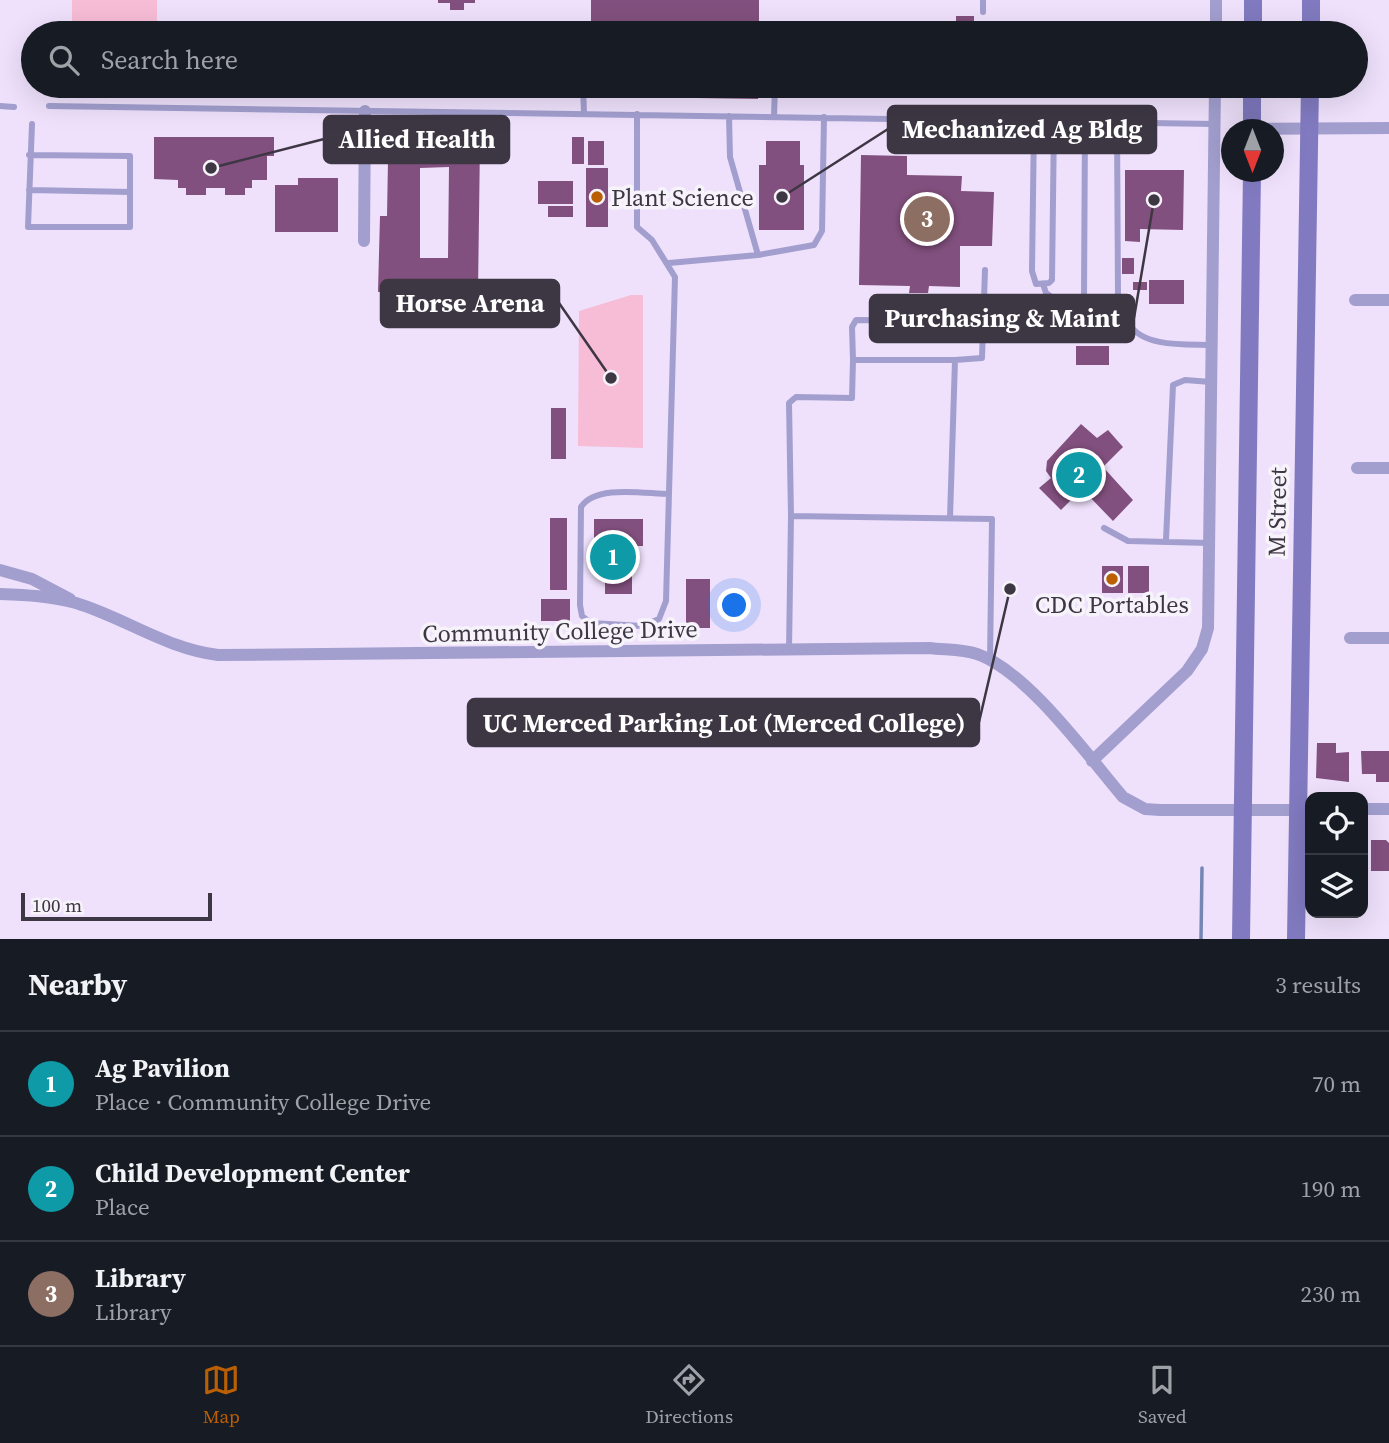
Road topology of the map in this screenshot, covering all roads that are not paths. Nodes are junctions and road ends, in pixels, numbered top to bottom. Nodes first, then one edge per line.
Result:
1 (983, 0) edge
2 (1216, 0) edge
3 (1253, 0) edge
4 (1311, 0) edge
5 (983, 12) dead end
6 (1216, 21) edge
7 (1253, 21) edge
8 (1311, 21) edge
9 (583, 98) edge
10 (775, 98) edge
11 (1215, 98) edge
12 (1252, 98) edge
13 (1310, 98) edge
14 (0, 106) edge
15 (49, 106) dead end
16 (15, 107) dead end
17 (365, 111) junction
18 (584, 113) junction
19 (637, 114) junction
20 (729, 116) junction
21 (774, 117) junction
22 (824, 117) junction
23 (1252, 119) edge
24 (1034, 122) junction
25 (1054, 122) junction
26 (1084, 122) junction
27 (1117, 123) junction
28 (32, 124) dead end
29 (1214, 124) junction
30 (1389, 128) edge
31 (1284, 130) edge
32 (1310, 130) junction
33 (29, 155) junction
34 (1252, 182) edge
35 (29, 190) junction
36 (130, 192) junction
37 (364, 241) dead end
38 (758, 255) junction
39 (669, 263) junction
40 (985, 270) dead end
41 (1043, 284) junction
42 (1084, 298) junction
43 (1118, 298) junction
44 (1355, 300) dead end
45 (1389, 300) edge
46 (984, 321) junction
47 (1212, 345) junction
48 (853, 360) junction
49 (955, 360) junction
50 (1211, 382) junction
51 (1357, 468) dead end
52 (1389, 468) edge
53 (669, 494) junction
54 (791, 516) junction
55 (950, 518) junction
56 (1104, 528) dead end
57 (1166, 540) junction
58 (1209, 543) junction
59 (0, 570) edge
60 (0, 594) edge
61 (76, 603) junction
62 (1350, 638) dead end
63 (1389, 638) edge
64 (789, 650) junction
65 (990, 660) junction
66 (1092, 761) junction
67 (1368, 809) edge
68 (1389, 809) edge
69 (1244, 810) junction
70 (1304, 810) edge
71 (1241, 939) edge
72 (1296, 939) edge

1 - 5 lane
2 - 6 street
3 - 7 street
4 - 8 street
9 - 18 lane
10 - 21 lane
11 - 29 street
12 - 23 street
13 - 32 street, M Street
14 - 16 lane
15 - 17 lane
17 - 18 lane
17 - 37 street
18 - 19 lane
19 - 20 lane
19 - 39 lane
20 - 21 lane
20 - 38 lane
21 - 22 lane
22 - 24 lane
22 - 38 lane
24 - 25 lane
24 - 41 lane
25 - 26 lane
25 - 41 lane
26 - 27 lane
26 - 42 lane
27 - 29 lane
27 - 43 lane
28 - 33 lane
29 - 47 street
30 - 32 street
31 - 32 street
32 - 70 street, M Street
33 - 35 lane
33 - 36 lane
34 - 69 street, M Street
35 - 36 lane
35 - 36 lane
38 - 39 lane
39 - 53 lane
40 - 46 lane
41 - 42 lane
42 - 43 lane
43 - 47 lane
44 - 45 street
46 - 48 lane
46 - 49 lane
47 - 50 street
48 - 49 lane
48 - 54 lane
49 - 55 lane
50 - 57 lane
50 - 58 street
51 - 52 street
53 - 53 lane
54 - 55 lane
54 - 64 lane
55 - 65 lane
56 - 57 lane
57 - 58 lane
58 - 66 street
59 - 61 street, Community College Drive
60 - 61 street, Community College Drive
61 - 64 street, Community College Drive
62 - 63 street
64 - 65 street, Community College Drive
65 - 66 street, Community College Drive
66 - 69 street, Community College Drive
67 - 68 street
69 - 70 street, Community College Drive
69 - 71 street, M Street
70 - 72 street, M Street

